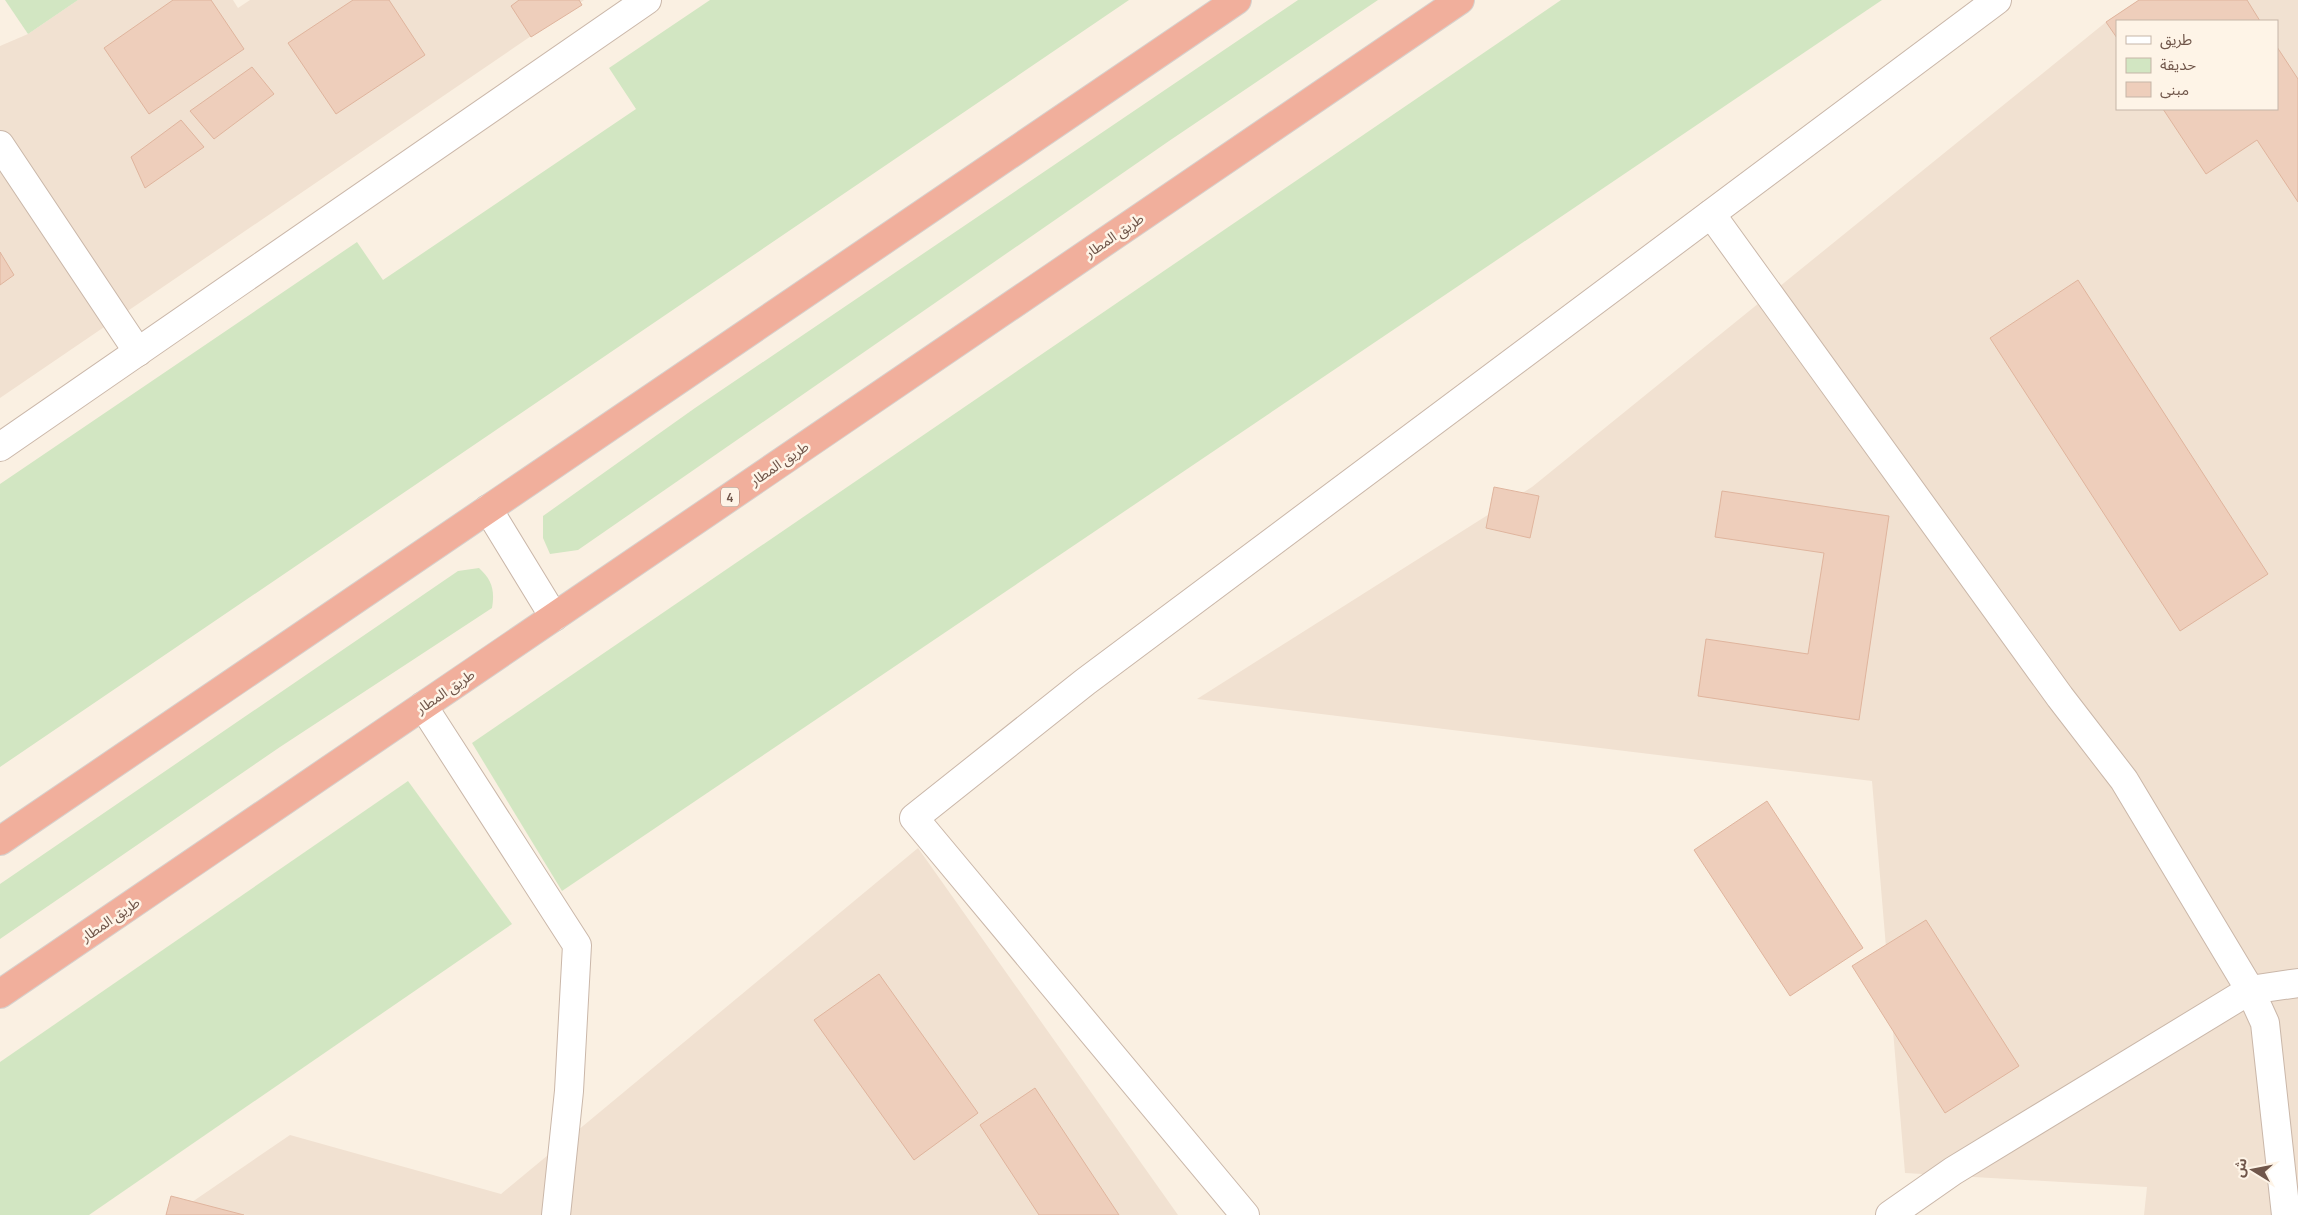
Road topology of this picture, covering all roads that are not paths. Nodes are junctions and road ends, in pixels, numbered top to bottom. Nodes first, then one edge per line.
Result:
1 (647, 0) edge
2 (1237, 0) edge
3 (1460, 0) edge
4 (1997, 0) edge
5 (0, 144) edge
6 (1711, 214) junction
7 (138, 352) junction
8 (0, 447) edge
9 (488, 509) junction
10 (554, 616) junction
11 (423, 706) junction
12 (0, 841) edge
13 (2298, 983) edge
14 (2250, 990) junction
15 (0, 994) edge
16 (556, 1215) edge
17 (1244, 1215) edge
18 (1890, 1215) edge
19 (2286, 1215) edge

1 - 7 street
2 - 9 highway
3 - 10 highway, طريق المطار / 4
4 - 6 street
5 - 7 street
6 - 14 street
6 - 17 street
7 - 8 street
9 - 10 street
9 - 12 highway
10 - 11 highway, طريق المطار / 4
11 - 15 highway, طريق المطار / 4
11 - 16 street
13 - 14 street
14 - 18 street
14 - 19 street

